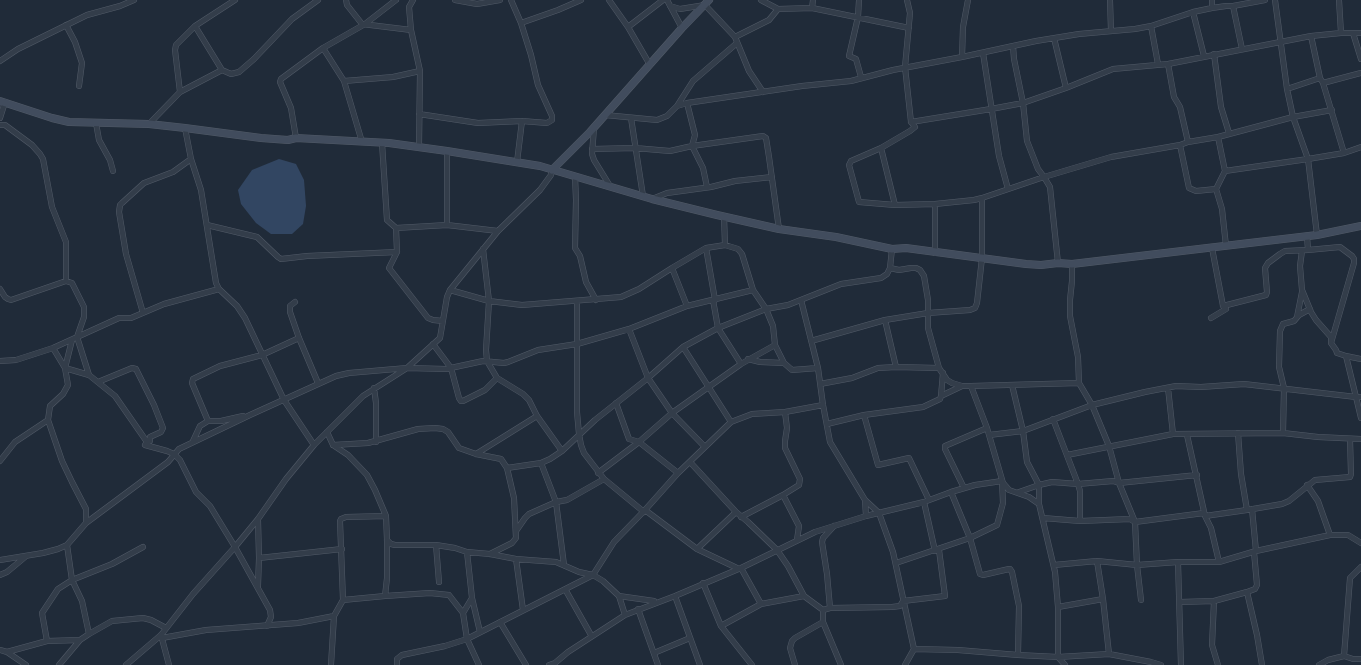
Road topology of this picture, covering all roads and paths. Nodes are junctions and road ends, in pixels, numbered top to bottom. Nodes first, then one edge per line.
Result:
1 (134, 0) edge
2 (235, 0) edge
3 (318, 0) edge
4 (346, 0) edge
5 (396, 0) edge
6 (413, 0) edge
7 (455, 0) edge
8 (500, 0) edge
9 (511, 0) edge
10 (578, 0) edge
11 (609, 0) edge
12 (663, 0) edge
13 (667, 0) edge
14 (761, 0) edge
15 (813, 0) edge
16 (859, 0) edge
17 (907, 0) edge
18 (968, 0) edge
19 (1110, 0) edge
20 (1212, 0) edge
21 (1265, 0) edge
22 (1275, 0) edge
23 (1339, 0) edge
24 (707, 2) edge
25 (770, 2) edge
26 (670, 6) junction
27 (1233, 6) junction
28 (812, 8) junction
29 (1212, 8) junction
30 (778, 9) junction
31 (1193, 12) junction
32 (858, 17) junction
33 (521, 23) junction
34 (365, 24) junction
35 (66, 25) junction
36 (195, 26) junction
37 (1151, 26) junction
38 (628, 27) junction
39 (682, 28) junction
40 (909, 28) junction
41 (411, 30) junction
42 (1111, 31) junction
43 (1361, 32) edge
44 (1341, 33) junction
45 (1353, 33) junction
46 (1311, 36) junction
47 (735, 37) junction
48 (1054, 38) junction
49 (1281, 42) junction
50 (737, 43) junction
51 (1013, 46) junction
52 (323, 48) junction
53 (1242, 49) junction
54 (983, 53) junction
55 (1214, 54) junction
56 (1204, 56) junction
57 (962, 57) junction
58 (1361, 59) edge
59 (0, 61) edge
60 (1158, 64) junction
61 (1168, 64) junction
62 (650, 65) junction
63 (905, 67) junction
64 (222, 70) junction
65 (420, 71) junction
66 (1361, 73) edge
67 (861, 77) junction
68 (1322, 80) junction
69 (344, 81) junction
70 (79, 86) dead end
71 (1066, 88) junction
72 (1287, 88) junction
73 (180, 92) junction
74 (763, 92) junction
75 (3, 102) edge
76 (687, 103) junction
77 (1023, 103) junction
78 (678, 106) junction
79 (992, 109) junction
80 (1332, 110) junction
81 (419, 114) junction
82 (605, 115) junction
83 (0, 118) edge
84 (631, 118) junction
85 (1293, 118) junction
86 (522, 121) junction
87 (911, 122) junction
88 (96, 123) junction
89 (149, 124) junction
90 (0, 125) edge
91 (594, 127) junction
92 (185, 128) junction
93 (1229, 134) junction
94 (1218, 137) junction
95 (296, 138) junction
96 (362, 142) junction
97 (1188, 142) junction
98 (382, 143) junction
99 (692, 146) junction
100 (1180, 146) junction
101 (419, 147) junction
102 (1361, 147) edge
103 (635, 148) junction
104 (881, 148) junction
105 (592, 149) junction
106 (447, 151) junction
107 (1344, 153) junction
108 (191, 159) junction
109 (1308, 159) junction
110 (517, 162) junction
111 (552, 170) junction
112 (113, 171) dead end
113 (1225, 171) junction
114 (575, 176) junction
115 (772, 177) junction
116 (1044, 177) junction
117 (610, 186) junction
118 (707, 187) junction
119 (1008, 189) junction
120 (1216, 189) junction
121 (643, 196) junction
122 (982, 198) junction
123 (652, 199) junction
124 (935, 204) junction
125 (895, 205) junction
126 (724, 216) junction
127 (207, 225) junction
128 (447, 225) junction
129 (1361, 226) edge
130 (396, 228) junction
131 (779, 229) junction
132 (498, 231) junction
133 (1317, 235) junction
134 (1307, 236) junction
135 (725, 245) junction
136 (1226, 246) junction
137 (483, 248) junction
138 (706, 248) junction
139 (1212, 248) junction
140 (892, 249) junction
141 (1308, 250) junction
142 (1302, 251) junction
143 (397, 252) junction
144 (935, 253) junction
145 (982, 258) junction
146 (1058, 262) junction
147 (1072, 264) junction
148 (672, 268) junction
149 (890, 268) junction
150 (66, 281) junction
151 (0, 289) edge
152 (219, 289) junction
153 (450, 290) junction
154 (753, 290) junction
155 (1303, 291) junction
156 (596, 300) junction
157 (714, 300) junction
158 (801, 300) junction
159 (489, 301) junction
160 (577, 301) junction
161 (295, 302) dead end
162 (687, 306) junction
163 (1223, 306) junction
164 (766, 309) junction
165 (1310, 309) junction
166 (143, 313) junction
167 (928, 313) junction
168 (1211, 318) dead end
169 (1297, 318) junction
170 (885, 320) junction
171 (443, 321) junction
172 (718, 328) junction
173 (629, 329) junction
174 (299, 338) junction
175 (74, 339) junction
176 (811, 340) junction
177 (1330, 343) junction
178 (433, 344) junction
179 (577, 344) junction
180 (775, 345) junction
181 (683, 347) junction
182 (53, 348) junction
183 (262, 355) junction
184 (1346, 356) junction
185 (748, 359) junction
186 (1361, 359) edge
187 (0, 361) edge
188 (487, 361) junction
189 (784, 363) junction
190 (741, 364) junction
191 (896, 367) junction
192 (65, 368) junction
193 (406, 368) junction
194 (451, 368) junction
195 (818, 368) junction
196 (941, 370) junction
197 (89, 375) junction
198 (497, 378) junction
199 (648, 378) junction
200 (98, 382) junction
201 (318, 383) junction
202 (1079, 383) junction
203 (820, 384) junction
204 (1012, 385) junction
205 (962, 386) junction
206 (971, 386) junction
207 (710, 387) junction
208 (374, 388) junction
209 (1168, 388) junction
210 (1284, 388) junction
211 (942, 396) junction
212 (1359, 397) edge
213 (284, 400) junction
214 (616, 404) junction
215 (823, 405) junction
216 (1092, 405) junction
217 (785, 412) junction
218 (672, 413) junction
219 (250, 414) junction
220 (864, 414) junction
221 (537, 416) junction
222 (1361, 418) edge
223 (1053, 419) junction
224 (48, 420) junction
225 (208, 421) junction
226 (731, 422) junction
227 (827, 424) junction
228 (987, 428) junction
229 (1023, 431) junction
230 (327, 432) junction
231 (1238, 433) junction
232 (579, 434) junction
233 (1173, 434) junction
234 (1283, 434) junction
235 (989, 435) junction
236 (1187, 435) junction
237 (1350, 439) junction
238 (1361, 439) edge
239 (193, 441) junction
240 (376, 442) junction
241 (639, 442) junction
242 (333, 444) junction
243 (145, 445) junction
244 (314, 445) junction
245 (1109, 446) junction
246 (705, 447) junction
247 (562, 451) junction
248 (174, 454) junction
249 (476, 454) junction
250 (1067, 455) junction
251 (0, 460) edge
252 (690, 462) junction
253 (541, 463) junction
254 (507, 468) junction
255 (598, 473) junction
256 (678, 473) junction
257 (1197, 475) junction
258 (604, 479) junction
259 (1003, 482) junction
260 (1118, 483) junction
261 (1078, 484) junction
262 (1039, 485) junction
263 (1307, 485) junction
264 (964, 488) junction
265 (951, 492) junction
266 (1019, 492) junction
267 (783, 494) junction
268 (864, 500) junction
269 (926, 501) junction
270 (556, 502) junction
271 (1040, 504) junction
272 (1249, 510) junction
273 (644, 511) junction
274 (736, 512) junction
275 (879, 513) junction
276 (386, 516) junction
277 (866, 516) junction
278 (1205, 516) junction
279 (741, 517) junction
280 (1043, 518) junction
281 (258, 519) junction
282 (1080, 521) junction
283 (1134, 522) junction
284 (86, 524) junction
285 (834, 526) junction
286 (516, 531) junction
287 (1330, 535) junction
288 (970, 538) junction
289 (387, 540) junction
290 (797, 540) junction
291 (1361, 543) edge
292 (67, 545) junction
293 (436, 545) junction
294 (143, 547) dead end
295 (235, 547) junction
296 (342, 549) junction
297 (696, 549) junction
298 (777, 550) junction
299 (937, 550) junction
300 (467, 552) junction
301 (1255, 552) junction
302 (490, 554) junction
303 (25, 556) junction
304 (259, 558) junction
305 (516, 559) junction
306 (0, 560) edge
307 (1097, 561) junction
308 (1178, 562) junction
309 (1219, 562) junction
310 (896, 563) junction
311 (564, 565) junction
312 (1054, 565) junction
313 (1137, 565) junction
314 (1361, 567) edge
315 (739, 568) junction
316 (1358, 571) edge
317 (0, 575) edge
318 (592, 575) junction
319 (72, 580) junction
320 (439, 582) dead end
321 (703, 583) junction
322 (258, 587) junction
323 (565, 588) junction
324 (1247, 592) junction
325 (385, 596) junction
326 (619, 596) junction
327 (674, 596) junction
328 (804, 596) junction
329 (472, 598) junction
330 (343, 600) junction
331 (1103, 600) junction
332 (1141, 600) dead end
333 (903, 601) junction
334 (1214, 601) junction
335 (656, 602) junction
336 (1180, 602) junction
337 (761, 604) junction
338 (1058, 607) junction
339 (830, 608) junction
340 (638, 609) junction
341 (523, 610) junction
342 (824, 610) junction
343 (463, 613) junction
344 (624, 614) junction
345 (334, 616) junction
346 (500, 622) junction
347 (823, 622) junction
348 (268, 626) junction
349 (721, 626) junction
350 (166, 628) junction
351 (480, 632) junction
352 (89, 634) junction
353 (161, 636) junction
354 (592, 636) junction
355 (690, 638) junction
356 (467, 639) junction
357 (80, 640) junction
358 (47, 641) junction
359 (914, 649) junction
360 (0, 650) edge
361 (7, 652) junction
362 (654, 653) junction
363 (1109, 654) junction
364 (1018, 655) junction
365 (1058, 656) junction
366 (1344, 656) junction
367 (1358, 661) edge
368 (1328, 662) edge
369 (1153, 663) edge
370 (26, 665) edge
371 (59, 665) edge
372 (126, 665) edge
373 (169, 665) edge
374 (331, 665) edge
375 (397, 665) edge
376 (479, 665) edge
377 (526, 665) edge
378 (549, 665) edge
379 (658, 665) edge
380 (700, 665) edge
381 (752, 665) edge
382 (795, 665) edge
383 (841, 665) edge
384 (904, 665) edge
385 (1065, 665) edge
386 (1161, 665) edge
387 (1181, 665) edge
388 (1218, 665) edge
389 (1262, 665) edge
390 (1319, 665) edge

1 - 35 street
2 - 36 street
3 - 64 street
4 - 34 street
5 - 34 street
6 - 41 street
7 - 8 street
9 - 33 street
10 - 33 street
11 - 38 street
12 - 38 street
13 - 26 street
14 - 25 street
15 - 28 street
16 - 32 street
17 - 40 street
18 - 57 street
19 - 42 street
20 - 29 street
21 - 27 street
22 - 49 street
23 - 44 street
24 - 26 street
24 - 39 street
24 - 47 street
25 - 30 street
26 - 39 street
27 - 29 street
27 - 53 street
28 - 30 street
28 - 32 street
29 - 31 street
30 - 47 street
31 - 37 street
31 - 56 street
32 - 40 street
32 - 67 street
33 - 86 street
34 - 41 street
34 - 52 street
35 - 59 street
35 - 70 street
36 - 64 street
36 - 73 street
37 - 42 street
37 - 60 street
38 - 62 street
39 - 62 street
40 - 63 street
41 - 65 street
42 - 48 street
43 - 45 street
44 - 45 street
44 - 46 street
45 - 58 street
46 - 49 street
46 - 68 street
47 - 50 street
48 - 51 street
48 - 71 street
49 - 53 street
49 - 72 street
50 - 74 street
50 - 78 street
51 - 54 street
51 - 77 street
52 - 69 street
52 - 95 street
53 - 55 street
54 - 57 street
54 - 79 street
55 - 56 street
55 - 93 street
56 - 61 street
57 - 63 street
60 - 61 street
60 - 71 street
61 - 97 street
62 - 82 street
63 - 67 street
63 - 87 street
64 - 73 street
65 - 69 street
65 - 81 street
66 - 68 street
67 - 74 street
68 - 72 street
68 - 80 street
69 - 96 street
71 - 77 street
72 - 85 street
73 - 89 street
74 - 76 street
75 - 83 street
75 - 88 street
76 - 78 street
76 - 99 street
77 - 79 street
77 - 116 street
78 - 84 street
79 - 87 street
79 - 119 street
80 - 85 street
80 - 107 street
81 - 86 street
81 - 101 street
82 - 84 street
82 - 91 street
84 - 103 street
85 - 93 street
85 - 109 street
86 - 110 street
87 - 104 street
88 - 89 street
88 - 112 street
89 - 92 street
90 - 150 street
91 - 105 street
91 - 111 street
92 - 95 street
92 - 108 street
93 - 94 street
94 - 97 street
94 - 113 street
95 - 96 street
96 - 98 street
97 - 100 street
98 - 101 street
98 - 130 street
99 - 103 street
99 - 115 street
99 - 118 street
100 - 116 street
100 - 120 street
101 - 106 street
102 - 107 street
103 - 105 street
103 - 121 street
104 - 125 street
104 - 125 street
105 - 117 street
106 - 110 street
106 - 128 street
107 - 109 street
108 - 127 street
108 - 166 street
109 - 113 street
109 - 133 street
110 - 111 street
111 - 114 street
111 - 132 street
113 - 120 street
114 - 117 street
114 - 156 street
115 - 118 street
115 - 131 street
116 - 119 street
116 - 146 street
117 - 121 street
118 - 123 street
119 - 122 street
120 - 136 street
121 - 123 street
122 - 124 street
122 - 145 street
123 - 126 street
124 - 125 street
124 - 144 street
126 - 131 street
126 - 135 street
127 - 143 street
127 - 152 street
128 - 130 street
128 - 132 street
129 - 133 street
130 - 143 street
131 - 140 street
132 - 137 street
133 - 134 street
134 - 136 street
134 - 141 street
135 - 138 street
135 - 154 street
136 - 139 street
137 - 153 street
137 - 159 street
138 - 148 street
138 - 157 street
139 - 147 street
139 - 163 street
140 - 144 street
140 - 149 street
141 - 142 street
141 - 177 street
142 - 155 street
142 - 163 street
143 - 171 street
144 - 145 street
145 - 146 street
145 - 167 street
146 - 147 street
147 - 202 street
148 - 156 street
148 - 162 street
149 - 158 street
149 - 167 street
150 - 151 street
150 - 175 street
152 - 166 street
152 - 183 street
153 - 159 street
153 - 171 street
154 - 157 street
154 - 164 street
155 - 165 street
155 - 169 street
156 - 160 street
157 - 162 street
157 - 172 street
158 - 164 street
158 - 176 street
159 - 160 street
159 - 188 street
160 - 179 street
161 - 174 street
162 - 173 street
163 - 168 street
164 - 172 street
164 - 180 street
165 - 169 street
165 - 177 street
166 - 175 street
167 - 170 street
167 - 196 street
169 - 210 street
170 - 176 street
170 - 191 street
171 - 178 street
172 - 181 street
172 - 190 street
173 - 179 street
173 - 199 street
174 - 183 street
174 - 201 street
175 - 182 street
175 - 192 street
175 - 197 street
176 - 195 street
177 - 184 street
178 - 193 street
178 - 194 street
179 - 188 street
179 - 232 street
180 - 185 street
180 - 189 street
181 - 199 street
181 - 207 street
182 - 187 street
182 - 192 street
183 - 213 street
183 - 225 street
184 - 186 street
184 - 212 street
185 - 189 street
185 - 190 street
188 - 194 street
188 - 198 street
189 - 195 street
190 - 207 street
191 - 196 street
191 - 203 street
192 - 197 street
192 - 224 street
193 - 194 street
193 - 201 street
193 - 208 street
194 - 198 street
195 - 203 street
196 - 205 street
196 - 211 street
197 - 200 street
198 - 221 street
199 - 214 street
199 - 218 street
200 - 243 street
200 - 243 street
201 - 213 street
202 - 204 street
202 - 216 street
203 - 215 street
204 - 206 street
204 - 229 street
205 - 206 street
205 - 211 street
206 - 228 street
207 - 218 street
207 - 226 street
208 - 230 street
208 - 240 street
209 - 210 street
209 - 216 street
209 - 233 street
210 - 212 street
210 - 234 street
211 - 220 street
212 - 222 street
213 - 219 street
213 - 244 street
214 - 232 street
214 - 241 street
215 - 217 street
215 - 227 street
216 - 223 street
216 - 245 street
217 - 226 street
217 - 267 street
218 - 241 street
218 - 246 street
219 - 225 street
219 - 239 street
220 - 227 street
220 - 269 street
221 - 247 street
221 - 249 street
223 - 229 street
223 - 250 street
224 - 251 street
224 - 284 street
225 - 239 street
226 - 246 street
227 - 268 street
228 - 235 street
228 - 264 street
229 - 235 street
229 - 262 street
230 - 242 street
230 - 244 street
231 - 234 street
231 - 236 street
231 - 272 street
232 - 247 street
232 - 255 street
233 - 236 street
233 - 245 street
234 - 237 street
235 - 259 street
236 - 257 street
237 - 238 street
237 - 263 street
239 - 248 street
240 - 242 street
240 - 249 street
241 - 255 street
241 - 256 street
242 - 276 street
243 - 248 street
244 - 281 street
245 - 250 street
245 - 260 street
246 - 252 street
247 - 253 street
248 - 284 street
248 - 295 street
249 - 254 street
250 - 261 street
252 - 256 street
252 - 274 street
253 - 254 street
253 - 270 street
254 - 286 street
255 - 258 street
256 - 273 street
257 - 260 street
257 - 278 street
258 - 270 street
258 - 273 street
259 - 264 street
259 - 266 street
259 - 288 street
260 - 261 street
260 - 283 street
261 - 262 street
261 - 282 street
262 - 266 street
262 - 271 street
263 - 272 street
263 - 287 street
264 - 265 street
265 - 269 street
265 - 288 street
266 - 271 street
267 - 279 street
267 - 290 street
268 - 275 street
268 - 277 street
269 - 275 street
269 - 299 street
270 - 286 street
270 - 311 street
271 - 280 street
272 - 278 street
272 - 301 street
273 - 297 street
273 - 318 street
274 - 279 street
274 - 297 street
275 - 277 street
275 - 310 street
276 - 289 street
276 - 296 street
277 - 285 street
278 - 283 street
278 - 309 street
279 - 298 street
280 - 282 street
280 - 312 street
281 - 295 street
281 - 304 street
282 - 283 street
283 - 313 street
284 - 292 street
285 - 290 street
285 - 339 street
286 - 302 street
287 - 291 street
287 - 301 street
288 - 299 street
288 - 364 street
289 - 293 street
289 - 325 street
290 - 298 street
292 - 303 street
292 - 319 street
293 - 300 street
293 - 320 street
294 - 319 street
295 - 322 street
295 - 350 street
296 - 304 street
296 - 330 street
297 - 315 street
298 - 315 street
298 - 328 street
299 - 310 street
299 - 333 street
300 - 302 street
300 - 329 street
301 - 309 street
301 - 324 street
302 - 305 street
303 - 306 street
303 - 317 street
304 - 322 street
305 - 311 street
305 - 341 street
307 - 312 street
307 - 313 street
307 - 331 street
308 - 309 street
308 - 313 street
308 - 336 street
310 - 333 street
311 - 318 street
312 - 338 street
313 - 332 street
314 - 316 street
315 - 321 street
315 - 337 street
316 - 366 street
318 - 323 street
318 - 326 street
319 - 352 street
319 - 358 street
321 - 327 street
321 - 349 street
322 - 348 street
323 - 341 street
323 - 354 street
324 - 334 street
324 - 389 street
325 - 330 street
325 - 343 street
326 - 335 street
326 - 344 street
327 - 335 street
327 - 355 street
328 - 337 street
328 - 342 street
329 - 343 street
329 - 351 street
330 - 345 street
331 - 338 street
331 - 363 street
333 - 339 street
333 - 359 street
334 - 336 street
334 - 388 street
335 - 340 street
336 - 387 street
337 - 349 street
338 - 365 street
339 - 342 street
340 - 344 street
340 - 362 street
341 - 346 street
342 - 347 street
343 - 356 street
344 - 354 street
345 - 348 street
345 - 374 street
346 - 351 street
346 - 377 street
347 - 382 street
347 - 383 street
348 - 353 street
349 - 381 street
350 - 352 street
350 - 353 street
351 - 356 street
352 - 357 street
353 - 372 street
353 - 373 street
354 - 378 street
355 - 362 street
355 - 380 street
356 - 375 street
356 - 376 street
357 - 358 street
357 - 371 street
358 - 361 street
359 - 364 street
359 - 384 street
360 - 361 street
361 - 370 street
362 - 379 street
363 - 365 street
363 - 369 street
364 - 365 street
365 - 385 street
366 - 367 street
366 - 368 street
368 - 390 street
369 - 386 street

